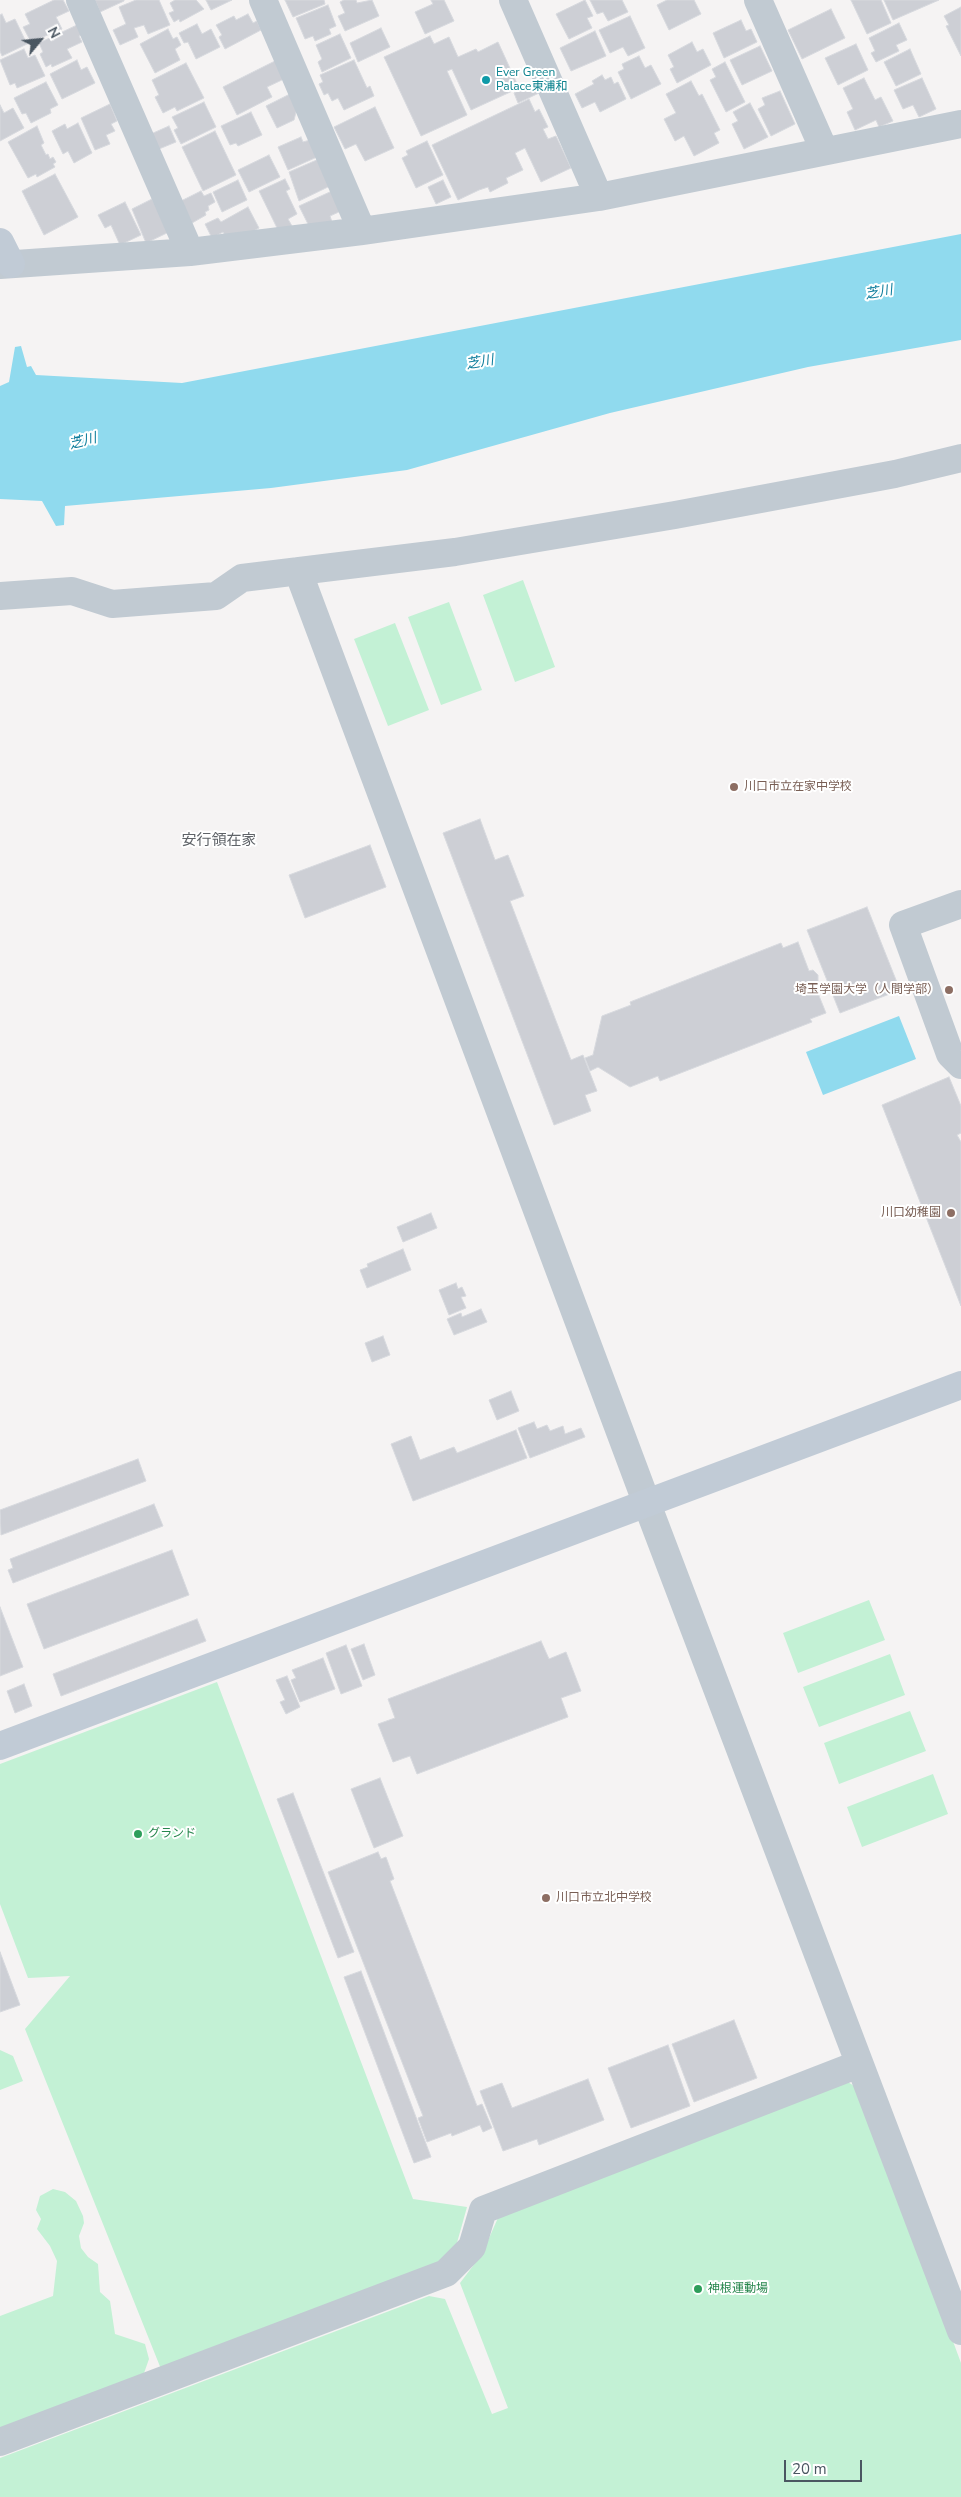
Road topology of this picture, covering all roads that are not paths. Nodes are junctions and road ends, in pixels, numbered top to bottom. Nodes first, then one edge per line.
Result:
1 (80, 0) edge
2 (262, 0) edge
3 (513, 0) edge
4 (758, 0) edge
5 (961, 124) edge
6 (824, 150) junction
7 (599, 196) junction
8 (362, 231) junction
9 (190, 252) junction
10 (4, 257) edge
11 (961, 460) edge
12 (298, 571) junction
13 (0, 596) edge
14 (961, 904) edge
15 (961, 1066) edge
16 (961, 1385) edge
17 (647, 1504) junction
18 (0, 1746) edge
19 (859, 2064) junction
20 (961, 2331) edge
21 (0, 2442) edge

1 - 9 street
2 - 8 street
3 - 7 street
4 - 6 street
5 - 6 street
6 - 7 street
7 - 8 street
8 - 9 street
9 - 10 street
11 - 12 street
12 - 13 street
12 - 17 street
14 - 15 street
16 - 17 street
17 - 18 street
17 - 19 street
19 - 20 street
19 - 21 street

